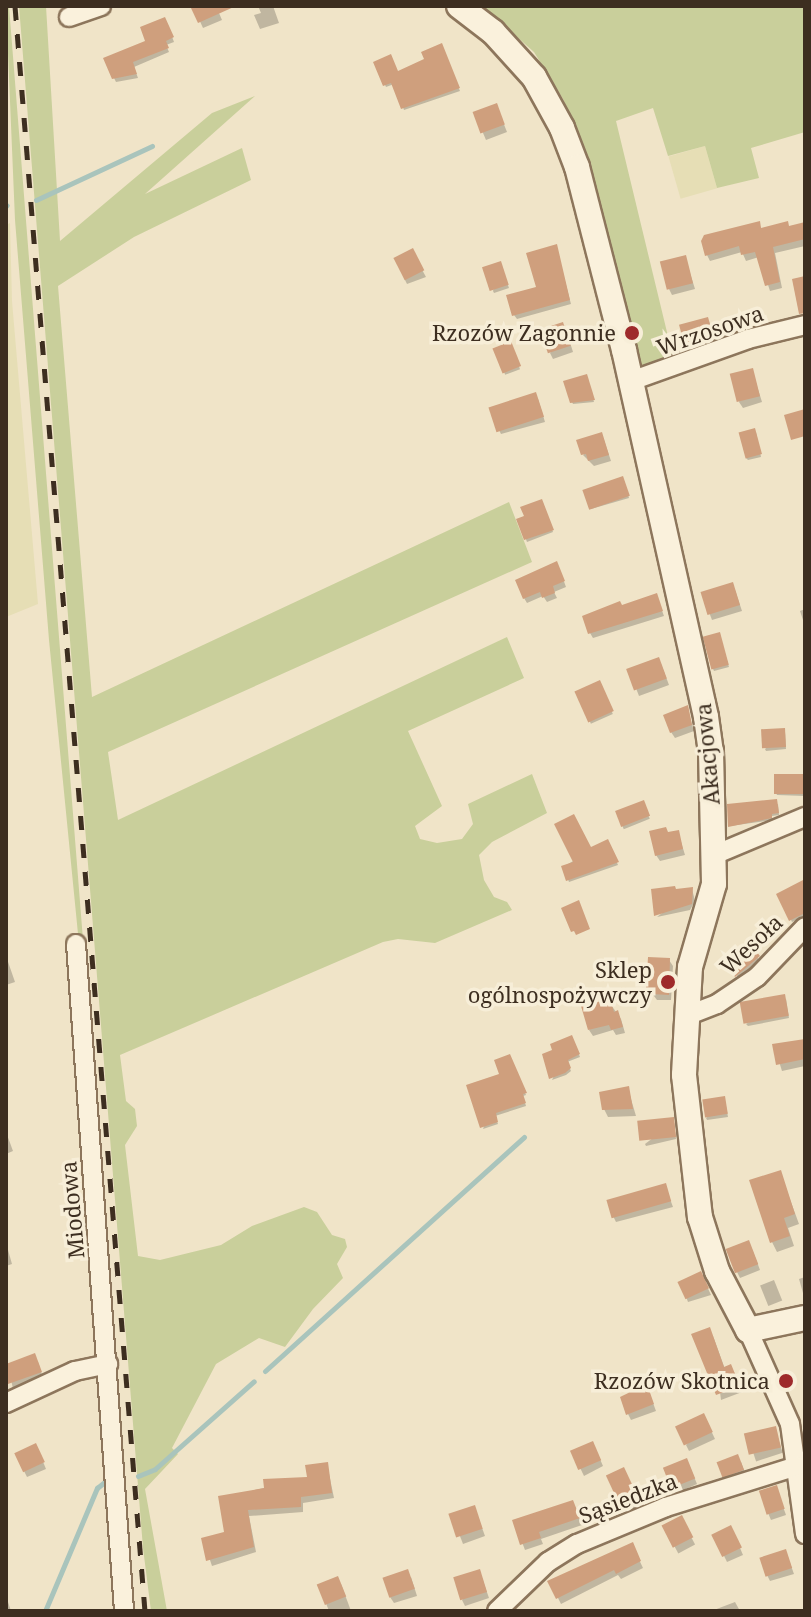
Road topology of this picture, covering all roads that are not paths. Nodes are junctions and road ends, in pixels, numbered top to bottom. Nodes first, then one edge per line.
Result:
1 (101, 6) edge
2 (459, 6) edge
3 (69, 17) dead end
4 (805, 325) edge
5 (631, 381) junction
6 (805, 817) edge
7 (714, 855) junction
8 (805, 927) edge
9 (76, 944) dead end
10 (686, 1016) junction
11 (805, 1318) edge
12 (748, 1330) junction
13 (108, 1364) junction
14 (6, 1403) edge
15 (797, 1466) junction
16 (805, 1534) edge
17 (506, 1607) edge
18 (124, 1611) edge

1 - 3 street
2 - 5 street, Akacjowa
4 - 5 street, Wrzosowa
5 - 7 street, Akacjowa
6 - 7 street
7 - 10 street, Akacjowa
8 - 10 street, Wesoła
9 - 13 street, Miodowa
10 - 12 street, Akacjowa
11 - 12 street
12 - 15 street, Akacjowa
13 - 14 street
13 - 18 street, Miodowa
15 - 16 street, Akacjowa
15 - 17 street, Sąsiedzka

